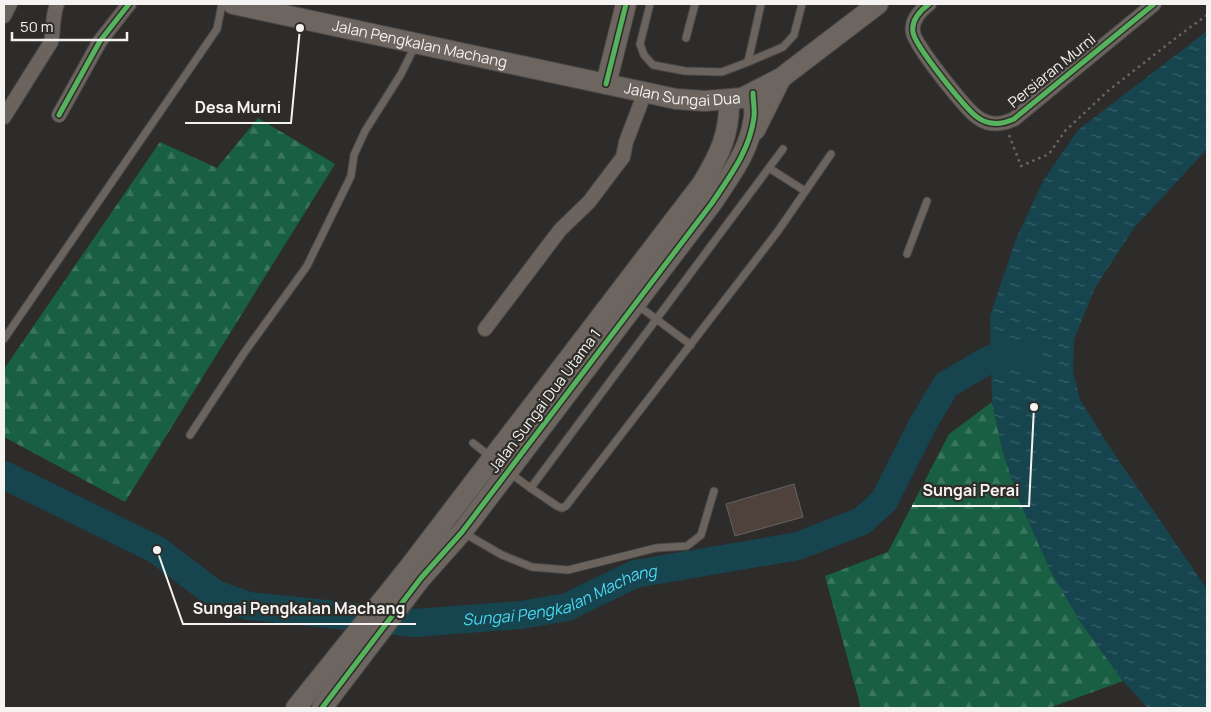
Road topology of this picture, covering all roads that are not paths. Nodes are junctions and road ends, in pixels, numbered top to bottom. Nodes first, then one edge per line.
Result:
1 (10, 4) edge
2 (56, 4) edge
3 (129, 4) edge
4 (222, 4) edge
5 (233, 4) edge
6 (626, 4) edge
7 (650, 4) edge
8 (695, 4) edge
9 (761, 4) edge
10 (802, 4) edge
11 (878, 4) edge
12 (929, 4) edge
13 (1154, 4) edge
14 (4, 16) edge
15 (686, 38) dead end
16 (417, 43) junction
17 (748, 62) junction
18 (781, 78) junction
19 (606, 84) junction
20 (645, 92) junction
21 (753, 93) junction
22 (729, 100) junction
23 (705, 101) junction
24 (59, 115) dead end
25 (4, 117) edge
26 (724, 141) junction
27 (748, 145) junction
28 (783, 149) dead end
29 (830, 154) dead end
30 (768, 168) junction
31 (805, 191) junction
32 (927, 201) dead end
33 (907, 254) dead end
34 (636, 304) junction
35 (657, 319) junction
36 (485, 329) dead end
37 (4, 340) edge
38 (690, 345) junction
39 (190, 435) dead end
40 (473, 442) dead end
41 (500, 465) junction
42 (529, 487) junction
43 (714, 491) dead end
44 (462, 532) junction
45 (414, 574) junction
46 (296, 708) edge
47 (322, 708) edge

1 - 14 street
2 - 25 street
3 - 24 street
4 - 37 lane
5 - 16 street, Jalan Pengkalan Machang
6 - 19 street
7 - 17 lane
8 - 15 lane
9 - 17 lane
10 - 17 lane
11 - 18 street, Jalan Sungai Dua
12 - 13 street, Persiaran Murni
16 - 19 street, Jalan Pengkalan Machang
16 - 39 lane
18 - 21 street, Jalan Sungai Dua
18 - 27 street
19 - 20 street, Jalan Sungai Dua
20 - 23 street, Jalan Sungai Dua
20 - 36 street
21 - 22 street, Jalan Sungai Dua
21 - 27 street, Jalan Sungai Dua Utama 1
22 - 23 street, Jalan Sungai Dua
22 - 26 street, Jalan Sungai Dua Utama 1
23 - 26 street
26 - 41 street, Jalan Sungai Dua Utama 1
27 - 34 street, Jalan Sungai Dua Utama 1
28 - 30 lane
29 - 31 lane
30 - 31 lane
30 - 35 lane
31 - 38 lane
32 - 33 lane
34 - 35 lane
34 - 41 street, Jalan Sungai Dua Utama 1
35 - 38 lane
35 - 42 lane
38 - 42 lane
40 - 41 lane
41 - 42 lane
41 - 44 street, Jalan Sungai Dua Utama 1
41 - 45 street, Jalan Sungai Dua Utama 1
43 - 44 lane
44 - 45 street, Jalan Sungai Dua Utama 1
45 - 46 street, Jalan Sungai Dua Utama 1
45 - 47 street, Jalan Sungai Dua Utama 1

